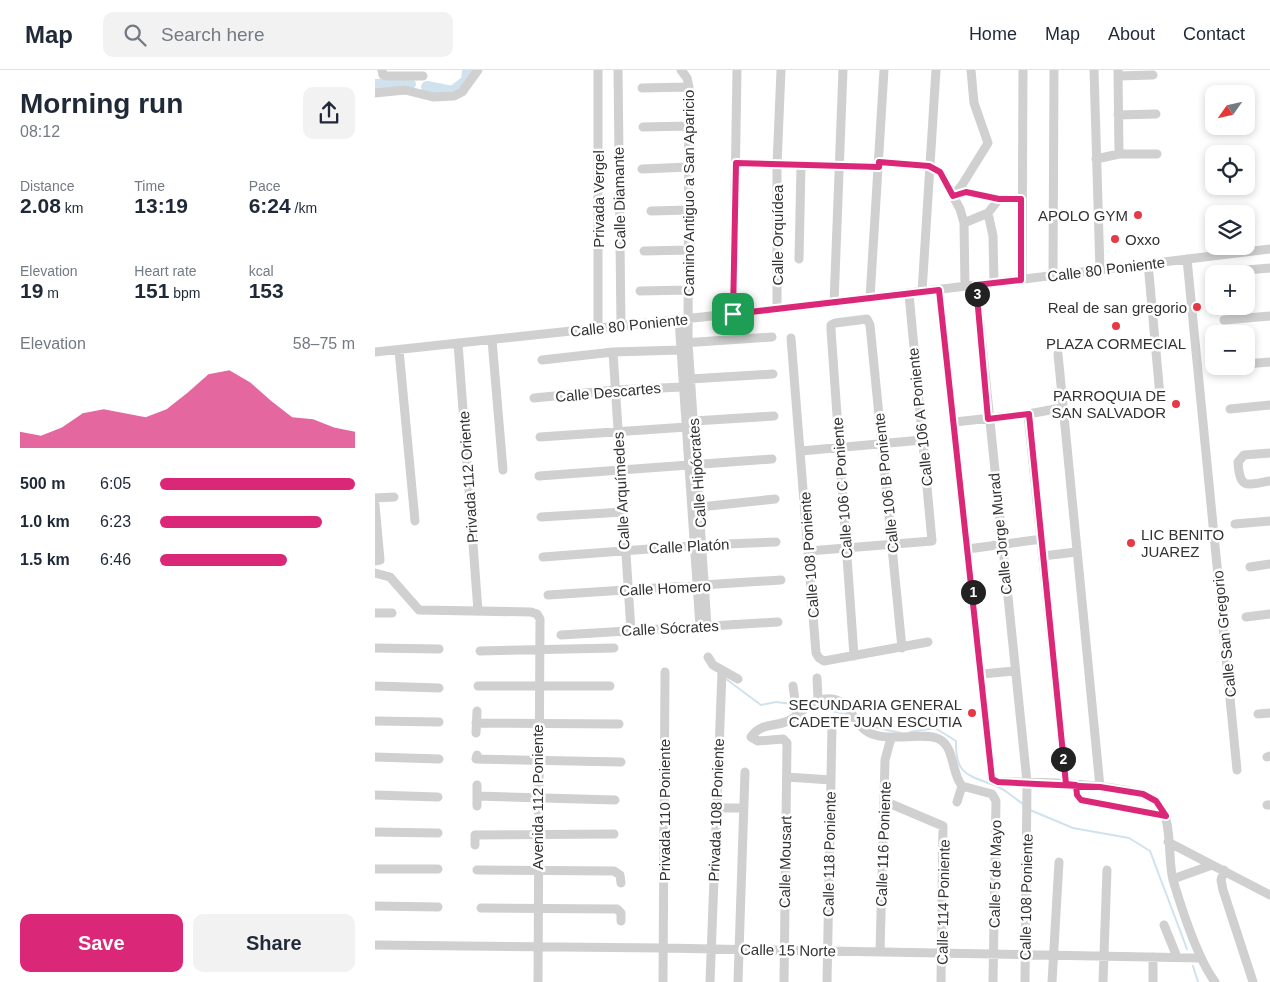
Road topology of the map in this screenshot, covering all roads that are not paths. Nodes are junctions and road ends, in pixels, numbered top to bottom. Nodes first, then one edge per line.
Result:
1 (382, 70) edge
2 (478, 70) edge
3 (598, 70) edge
4 (618, 70) edge
5 (681, 70) edge
6 (737, 70) edge
7 (781, 70) edge
8 (843, 70) edge
9 (885, 70) edge
10 (936, 70) edge
11 (971, 70) edge
12 (1023, 70) edge
13 (1054, 70) edge
14 (1094, 70) edge
15 (423, 73) edge
16 (1118, 73) edge
17 (1153, 75) dead end
18 (689, 87) junction
19 (642, 88) dead end
20 (416, 91) junction
21 (375, 93) edge
22 (1156, 114) dead end
23 (1118, 115) junction
24 (689, 126) junction
25 (643, 127) dead end
26 (1119, 154) junction
27 (1157, 154) dead end
28 (1096, 159) junction
29 (736, 163) junction
30 (879, 164) junction
31 (777, 165) junction
32 (689, 166) junction
33 (801, 166) junction
34 (840, 166) junction
35 (929, 166) junction
36 (642, 169) dead end
37 (953, 196) junction
38 (999, 199) junction
39 (1021, 199) junction
40 (689, 210) junction
41 (651, 211) dead end
42 (989, 213) junction
43 (964, 223) junction
44 (1270, 249) edge
45 (689, 250) junction
46 (644, 251) dead end
47 (799, 259) dead end
48 (1187, 259) junction
49 (1148, 263) junction
50 (1270, 268) edge
51 (1255, 269) edge
52 (1099, 270) junction
53 (1053, 275) junction
54 (1021, 280) junction
55 (994, 283) junction
56 (976, 285) junction
57 (965, 286) junction
58 (689, 290) junction
59 (939, 290) junction
60 (640, 291) dead end
61 (922, 292) junction
62 (909, 294) junction
63 (870, 298) junction
64 (834, 302) junction
65 (777, 309) junction
66 (733, 314) junction
67 (1270, 316) edge
68 (683, 319) junction
69 (1224, 320) dead end
70 (835, 323) joint
71 (621, 326) junction
72 (598, 328) junction
73 (772, 337) dead end
74 (791, 338) dead end
75 (492, 340) junction
76 (458, 343) junction
77 (683, 346) junction
78 (399, 350) junction
79 (375, 352) edge
80 (613, 352) junction
81 (1058, 354) dead end
82 (542, 360) dead end
83 (1270, 362) edge
84 (1255, 363) edge
85 (773, 374) dead end
86 (691, 380) junction
87 (683, 387) junction
88 (615, 390) junction
89 (1160, 396) dead end
90 (534, 398) dead end
91 (1270, 405) edge
92 (1061, 408) junction
93 (1230, 409) dead end
94 (1029, 414) junction
95 (775, 416) dead end
96 (690, 418) junction
97 (988, 419) junction
98 (955, 422) junction
99 (618, 431) junction
100 (540, 437) dead end
101 (922, 440) junction
102 (883, 444) junction
103 (840, 448) junction
104 (801, 451) junction
105 (1270, 453) edge
106 (772, 459) dead end
107 (693, 466) junction
108 (503, 470) dead end
109 (621, 472) junction
110 (539, 476) dead end
111 (1270, 480) edge
112 (394, 497) dead end
113 (375, 498) edge
114 (775, 499) dead end
115 (375, 505) edge
116 (700, 507) junction
117 (623, 512) junction
118 (541, 517) dead end
119 (1270, 520) edge
120 (415, 521) dead end
121 (1235, 524) dead end
122 (1042, 539) junction
123 (775, 542) dead end
124 (893, 544) junction
125 (1001, 544) junction
126 (698, 545) junction
127 (846, 547) junction
128 (968, 549) junction
129 (624, 550) junction
130 (809, 551) junction
131 (1076, 552) junction
132 (1043, 556) junction
133 (543, 557) dead end
134 (375, 561) edge
135 (1270, 564) edge
136 (1250, 567) dead end
137 (375, 573) edge
138 (781, 580) dead end
139 (701, 586) junction
140 (627, 590) junction
141 (548, 594) dead end
142 (478, 611) junction
143 (375, 613) edge
144 (392, 613) dead end
145 (1270, 614) edge
146 (1246, 617) dead end
147 (778, 622) dead end
148 (703, 626) junction
149 (631, 631) junction
150 (561, 635) dead end
151 (928, 642) dead end
152 (375, 648) edge
153 (538, 648) junction
154 (614, 648) dead end
155 (902, 648) junction
156 (439, 649) dead end
157 (480, 650) dead end
158 (853, 656) junction
159 (708, 657) dead end
160 (1014, 671) junction
161 (665, 672) dead end
162 (722, 672) junction
163 (982, 674) junction
164 (738, 678) dead end
165 (817, 678) dead end
166 (375, 686) edge
167 (478, 686) dead end
168 (539, 686) junction
169 (610, 686) dead end
170 (793, 686) dead end
171 (439, 688) dead end
172 (818, 700) junction
173 (477, 711) dead end
174 (1270, 713) edge
175 (1258, 714) dead end
176 (797, 716) junction
177 (375, 721) edge
178 (439, 722) dead end
179 (476, 723) junction
180 (538, 724) junction
181 (619, 724) dead end
182 (832, 726) dead end
183 (477, 733) dead end
184 (891, 738) junction
185 (375, 757) edge
186 (477, 757) dead end
187 (439, 759) dead end
188 (538, 760) junction
189 (621, 762) dead end
190 (1237, 770) dead end
191 (745, 772) dead end
192 (787, 777) junction
193 (831, 780) junction
194 (1027, 782) junction
195 (1066, 784) junction
196 (477, 785) dead end
197 (1076, 785) junction
198 (962, 786) junction
199 (1100, 787) junction
200 (375, 795) edge
201 (477, 796) junction
202 (439, 797) dead end
203 (539, 797) junction
204 (615, 800) dead end
205 (884, 801) junction
206 (957, 802) dead end
207 (477, 806) dead end
208 (715, 808) junction
209 (743, 808) junction
210 (1166, 816) junction
211 (375, 832) edge
212 (438, 833) dead end
213 (538, 833) junction
214 (614, 834) dead end
215 (1168, 842) junction
216 (475, 845) dead end
217 (1059, 862) dead end
218 (1212, 865) junction
219 (375, 869) edge
220 (438, 869) dead end
221 (477, 870) dead end
222 (537, 870) junction
223 (1107, 870) dead end
224 (1224, 870) junction
225 (1173, 879) junction
226 (621, 882) dead end
227 (1270, 895) edge
228 (375, 906) edge
229 (438, 907) dead end
230 (537, 907) junction
231 (481, 908) dead end
232 (621, 921) dead end
233 (1165, 925) dead end
234 (375, 945) edge
235 (538, 947) junction
236 (663, 948) junction
237 (711, 949) junction
238 (739, 949) junction
239 (784, 950) junction
240 (827, 951) junction
241 (880, 952) junction
242 (941, 954) junction
243 (994, 955) junction
244 (1025, 955) junction
245 (1052, 956) junction
246 (1103, 956) junction
247 (1153, 957) junction
248 (1177, 957) junction
249 (1201, 958) junction
250 (537, 982) edge
251 (663, 982) edge
252 (710, 982) edge
253 (738, 982) edge
254 (784, 982) edge
255 (827, 982) edge
256 (941, 982) edge
257 (993, 982) edge
258 (1025, 982) edge
259 (1052, 982) edge
260 (1103, 982) edge
261 (1153, 982) edge
262 (1215, 982) edge
263 (1253, 982) edge

1 - 15 street
2 - 20 street
3 - 72 street, Privada Vergel
4 - 71 street, Calle Diamante
5 - 18 street, Camino Antiguo a San Aparicio
6 - 29 street
7 - 31 street, Calle Orquídea
8 - 34 street
9 - 30 street
10 - 35 street
11 - 37 street
12 - 39 street
13 - 53 street
14 - 28 street
15 - 20 street
16 - 17 street
16 - 23 street
18 - 19 street
18 - 24 street, Camino Antiguo a San Aparicio
20 - 21 street
22 - 23 street
23 - 26 street
24 - 25 street
24 - 32 street, Camino Antiguo a San Aparicio
26 - 27 street
26 - 28 street
28 - 52 street
29 - 31 street
29 - 66 street
30 - 34 street
30 - 35 street
30 - 63 street
31 - 33 street
31 - 65 street, Calle Orquídea
32 - 36 street
32 - 40 street, Camino Antiguo a San Aparicio
33 - 34 street
33 - 47 street
34 - 64 street
35 - 37 street
35 - 61 street
37 - 38 street
37 - 43 street
38 - 39 street
38 - 42 street
39 - 54 street
40 - 41 street
40 - 45 street, Camino Antiguo a San Aparicio
42 - 43 street
42 - 55 street
43 - 57 street
44 - 48 street, Calle 80 Poniente
45 - 46 street
45 - 58 street, Camino Antiguo a San Aparicio
48 - 49 street, Calle 80 Poniente
48 - 190 street, Calle San Gregorio
49 - 52 street, Calle 80 Poniente
49 - 89 street
50 - 51 street
52 - 53 street, Calle 80 Poniente
53 - 54 street, Calle 80 Poniente
54 - 55 street, Calle 80 Poniente
55 - 56 street, Calle 80 Poniente
56 - 57 street, Calle 80 Poniente
56 - 97 street, Calle Jorge Murad
57 - 59 street, Calle 80 Poniente
58 - 60 street
58 - 68 street, Camino Antiguo a San Aparicio
59 - 61 street, Calle 80 Poniente
59 - 98 street
61 - 62 street, Calle 80 Poniente
62 - 63 street, Calle 80 Poniente
62 - 101 street, Calle 106 A Poniente
63 - 64 street, Calle 80 Poniente
64 - 65 street, Calle 80 Poniente
65 - 66 street, Calle 80 Poniente
66 - 68 street, Calle 80 Poniente
67 - 69 street
68 - 71 street, Calle 80 Poniente
68 - 77 street, Calle Hipócrates
70 - 102 street, Calle 106 B Poniente
70 - 103 street, Calle 106 C Poniente
71 - 72 street, Calle 80 Poniente
72 - 75 street, Calle 80 Poniente
73 - 77 street
74 - 104 street, Calle 108 Poniente
75 - 76 street, Calle 80 Poniente
75 - 108 street
76 - 78 street, Calle 80 Poniente
76 - 142 street, Privada 112 Oriente
77 - 80 street
77 - 86 street, Calle Hipócrates
77 - 87 street, Calle Hipócrates
78 - 79 street, Calle 80 Poniente
78 - 120 street
80 - 82 street
80 - 88 street, Calle Arquímedes
81 - 92 street
83 - 84 street
85 - 86 street
86 - 96 street, Calle Hipócrates
87 - 88 street, Calle Descartes
87 - 96 street, Calle Hipócrates
88 - 90 street, Calle Descartes
88 - 99 street, Calle Arquímedes
91 - 93 street
92 - 94 street
92 - 131 street
94 - 97 street
94 - 122 street
95 - 96 street
96 - 99 street
96 - 107 street, Calle Hipócrates
97 - 98 street
97 - 125 street, Calle Jorge Murad
98 - 128 street
99 - 100 street
99 - 109 street, Calle Arquímedes
101 - 102 street
101 - 124 street, Calle 106 A Poniente
102 - 103 street
102 - 124 street, Calle 106 B Poniente
103 - 104 street
103 - 127 street, Calle 106 C Poniente
104 - 130 street, Calle 108 Poniente
105 - 111 street
106 - 107 street
107 - 109 street
107 - 116 street, Calle Hipócrates
107 - 126 street, Calle Hipócrates
109 - 110 street
109 - 117 street, Calle Arquímedes
112 - 113 street
114 - 116 street
115 - 134 street
116 - 126 street, Calle Hipócrates
117 - 118 street
117 - 129 street, Calle Arquímedes
119 - 121 street
122 - 125 street
122 - 132 street
123 - 126 street, Calle Platón
124 - 127 street
124 - 155 street, Calle 106 B Poniente
125 - 128 street
125 - 160 street, Calle Jorge Murad
126 - 129 street, Calle Platón
126 - 139 street, Calle Hipócrates
127 - 130 street
127 - 158 street, Calle 106 C Poniente
128 - 163 street
129 - 133 street, Calle Platón
129 - 140 street, Calle Arquímedes
130 - 158 street, Calle 108 Poniente
131 - 132 street
131 - 199 street
132 - 195 street
135 - 136 street
137 - 142 street
138 - 139 street, Calle Homero
139 - 140 street, Calle Homero
139 - 148 street, Calle Hipócrates
140 - 141 street, Calle Homero
140 - 149 street, Calle Arquímedes
142 - 153 street, Avenida 112 Poniente
143 - 144 street
145 - 146 street
147 - 148 street, Calle Sócrates
148 - 149 street, Calle Sócrates
149 - 150 street, Calle Sócrates
151 - 155 street
152 - 156 street
153 - 154 street
153 - 157 street
153 - 168 street, Avenida 112 Poniente
155 - 158 street
159 - 162 street
160 - 163 street
160 - 194 street, Calle Jorge Murad
161 - 236 street, Privada 110 Poniente
162 - 164 street
162 - 208 street, Privada 108 Poniente
163 - 194 street
165 - 172 street
166 - 171 street
167 - 168 street
168 - 169 street
168 - 180 street, Avenida 112 Poniente
170 - 176 street
172 - 176 street
172 - 184 street
173 - 179 street
174 - 175 street
176 - 192 street, Calle Mousart
177 - 178 street
179 - 180 street
179 - 183 street
180 - 181 street
180 - 188 street, Avenida 112 Poniente
182 - 193 street, Calle 118 Poniente
184 - 198 street
184 - 205 street, Calle 116 Poniente
185 - 187 street
186 - 188 street
188 - 189 street
188 - 203 street, Avenida 112 Poniente
191 - 209 street
192 - 193 street
192 - 239 street, Calle Mousart
193 - 240 street, Calle 118 Poniente
194 - 195 street
194 - 244 street, Calle 108 Poniente
195 - 197 street
196 - 201 street
197 - 199 street
197 - 210 street
198 - 206 street
198 - 243 street, Calle 5 de Mayo
199 - 210 street
200 - 202 street
201 - 203 street
201 - 207 street
203 - 204 street
203 - 213 street, Avenida 112 Poniente
205 - 241 street, Calle 116 Poniente
205 - 242 street, Calle 114 Poniente
208 - 209 street
208 - 237 street, Privada 108 Poniente
209 - 238 street
210 - 215 street
211 - 212 street
213 - 214 street
213 - 216 street
213 - 222 street, Avenida 112 Poniente
215 - 218 street
215 - 225 street
217 - 245 street
218 - 224 street
218 - 225 street
219 - 220 street
221 - 222 street
222 - 226 street
222 - 230 street, Avenida 112 Poniente
223 - 246 street
224 - 227 street
224 - 263 street
225 - 249 street
228 - 229 street
230 - 231 street
230 - 232 street
230 - 235 street, Avenida 112 Poniente
233 - 248 street
234 - 235 street, Calle 15 Norte
235 - 236 street, Calle 15 Norte
235 - 250 street, Avenida 112 Poniente
236 - 237 street, Calle 15 Norte
236 - 251 street, Privada 110 Poniente
237 - 238 street, Calle 15 Norte
237 - 252 street, Privada 108 Poniente
238 - 239 street, Calle 15 Norte
238 - 253 street
239 - 240 street, Calle 15 Norte
239 - 254 street, Calle Mousart
240 - 241 street, Calle 15 Norte
240 - 255 street, Calle 118 Poniente
241 - 242 street, Calle 15 Norte
242 - 243 street, Calle 15 Norte
242 - 256 street, Calle 114 Poniente
243 - 244 street, Calle 15 Norte
243 - 257 street, Calle 5 de Mayo
244 - 245 street, Calle 15 Norte
244 - 258 street, Calle 108 Poniente
245 - 246 street, Calle 15 Norte
245 - 259 street
246 - 247 street, Calle 15 Norte
246 - 260 street
247 - 248 street, Calle 15 Norte
247 - 261 street
248 - 249 street, Calle 15 Norte
249 - 262 street

